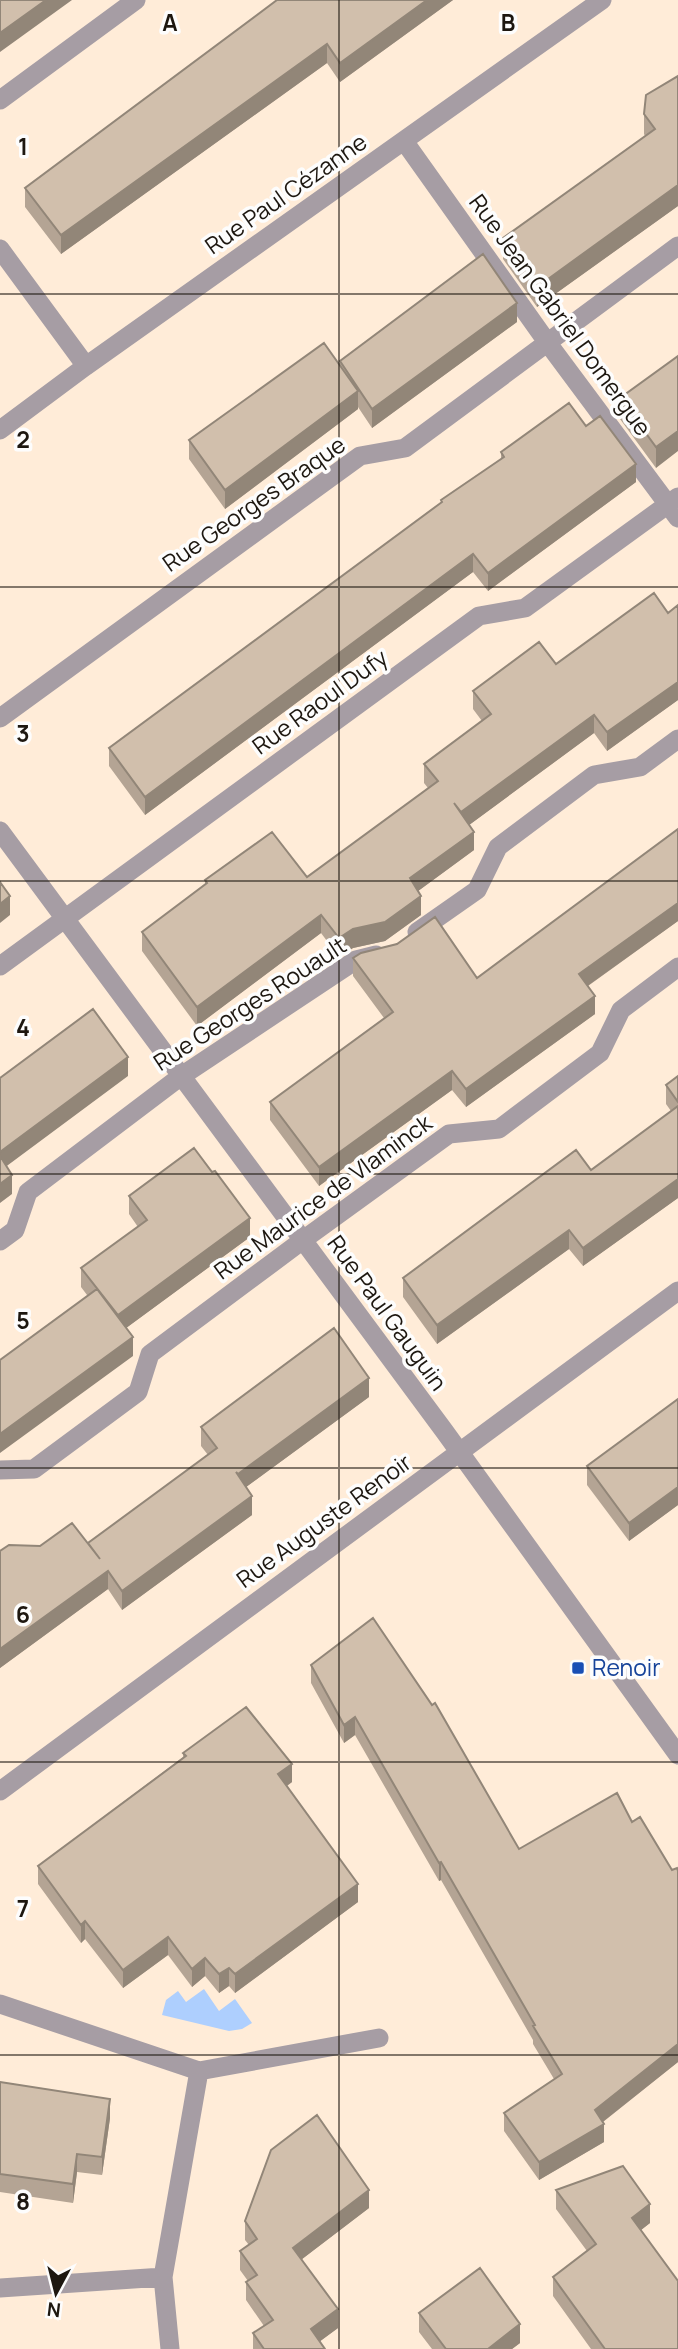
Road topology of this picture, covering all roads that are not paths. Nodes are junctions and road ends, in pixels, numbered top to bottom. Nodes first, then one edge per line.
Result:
1 (136, 0) edge
2 (602, 0) edge
3 (0, 100) edge
4 (404, 141) junction
5 (678, 246) edge
6 (0, 249) edge
7 (547, 342) junction
8 (86, 366) junction
9 (0, 430) edge
10 (675, 506) edge
11 (0, 718) edge
12 (678, 740) edge
13 (0, 831) edge
14 (64, 918) junction
15 (0, 966) edge
16 (678, 967) edge
17 (180, 1077) junction
18 (303, 1240) junction
19 (0, 1241) edge
20 (678, 1291) edge
21 (459, 1452) junction
22 (0, 1470) edge
23 (678, 1755) edge
24 (0, 1791) edge
25 (0, 2004) edge
26 (379, 2038) dead end
27 (199, 2071) junction
28 (163, 2277) junction
29 (0, 2288) edge
30 (170, 2349) edge

1 - 3 street
2 - 4 street, Rue Paul Cézanne
4 - 7 street, Rue Jean Gabriel Domergue
4 - 8 street, Rue Paul Cézanne
5 - 7 street, Rue Georges Braque
6 - 8 street
7 - 10 street, Rue Jean Gabriel Domergue
7 - 11 street, Rue Georges Braque
8 - 9 street, Rue Paul Cézanne
10 - 14 street, Rue Raoul Dufy
12 - 17 street, Rue Georges Rouault
13 - 14 street, Rue Paul Gauguin
14 - 15 street, Rue Raoul Dufy
14 - 17 street, Rue Paul Gauguin
16 - 18 street, Rue Maurice de Vlaminck
17 - 18 street, Rue Paul Gauguin
17 - 19 street, Rue Georges Rouault
18 - 21 street, Rue Paul Gauguin
18 - 22 street, Rue Maurice de Vlaminck
20 - 21 street, Rue Auguste Renoir
21 - 23 street, Rue Paul Gauguin
21 - 24 street, Rue Auguste Renoir
25 - 27 street
26 - 27 street
27 - 28 street
28 - 29 street
28 - 30 street

